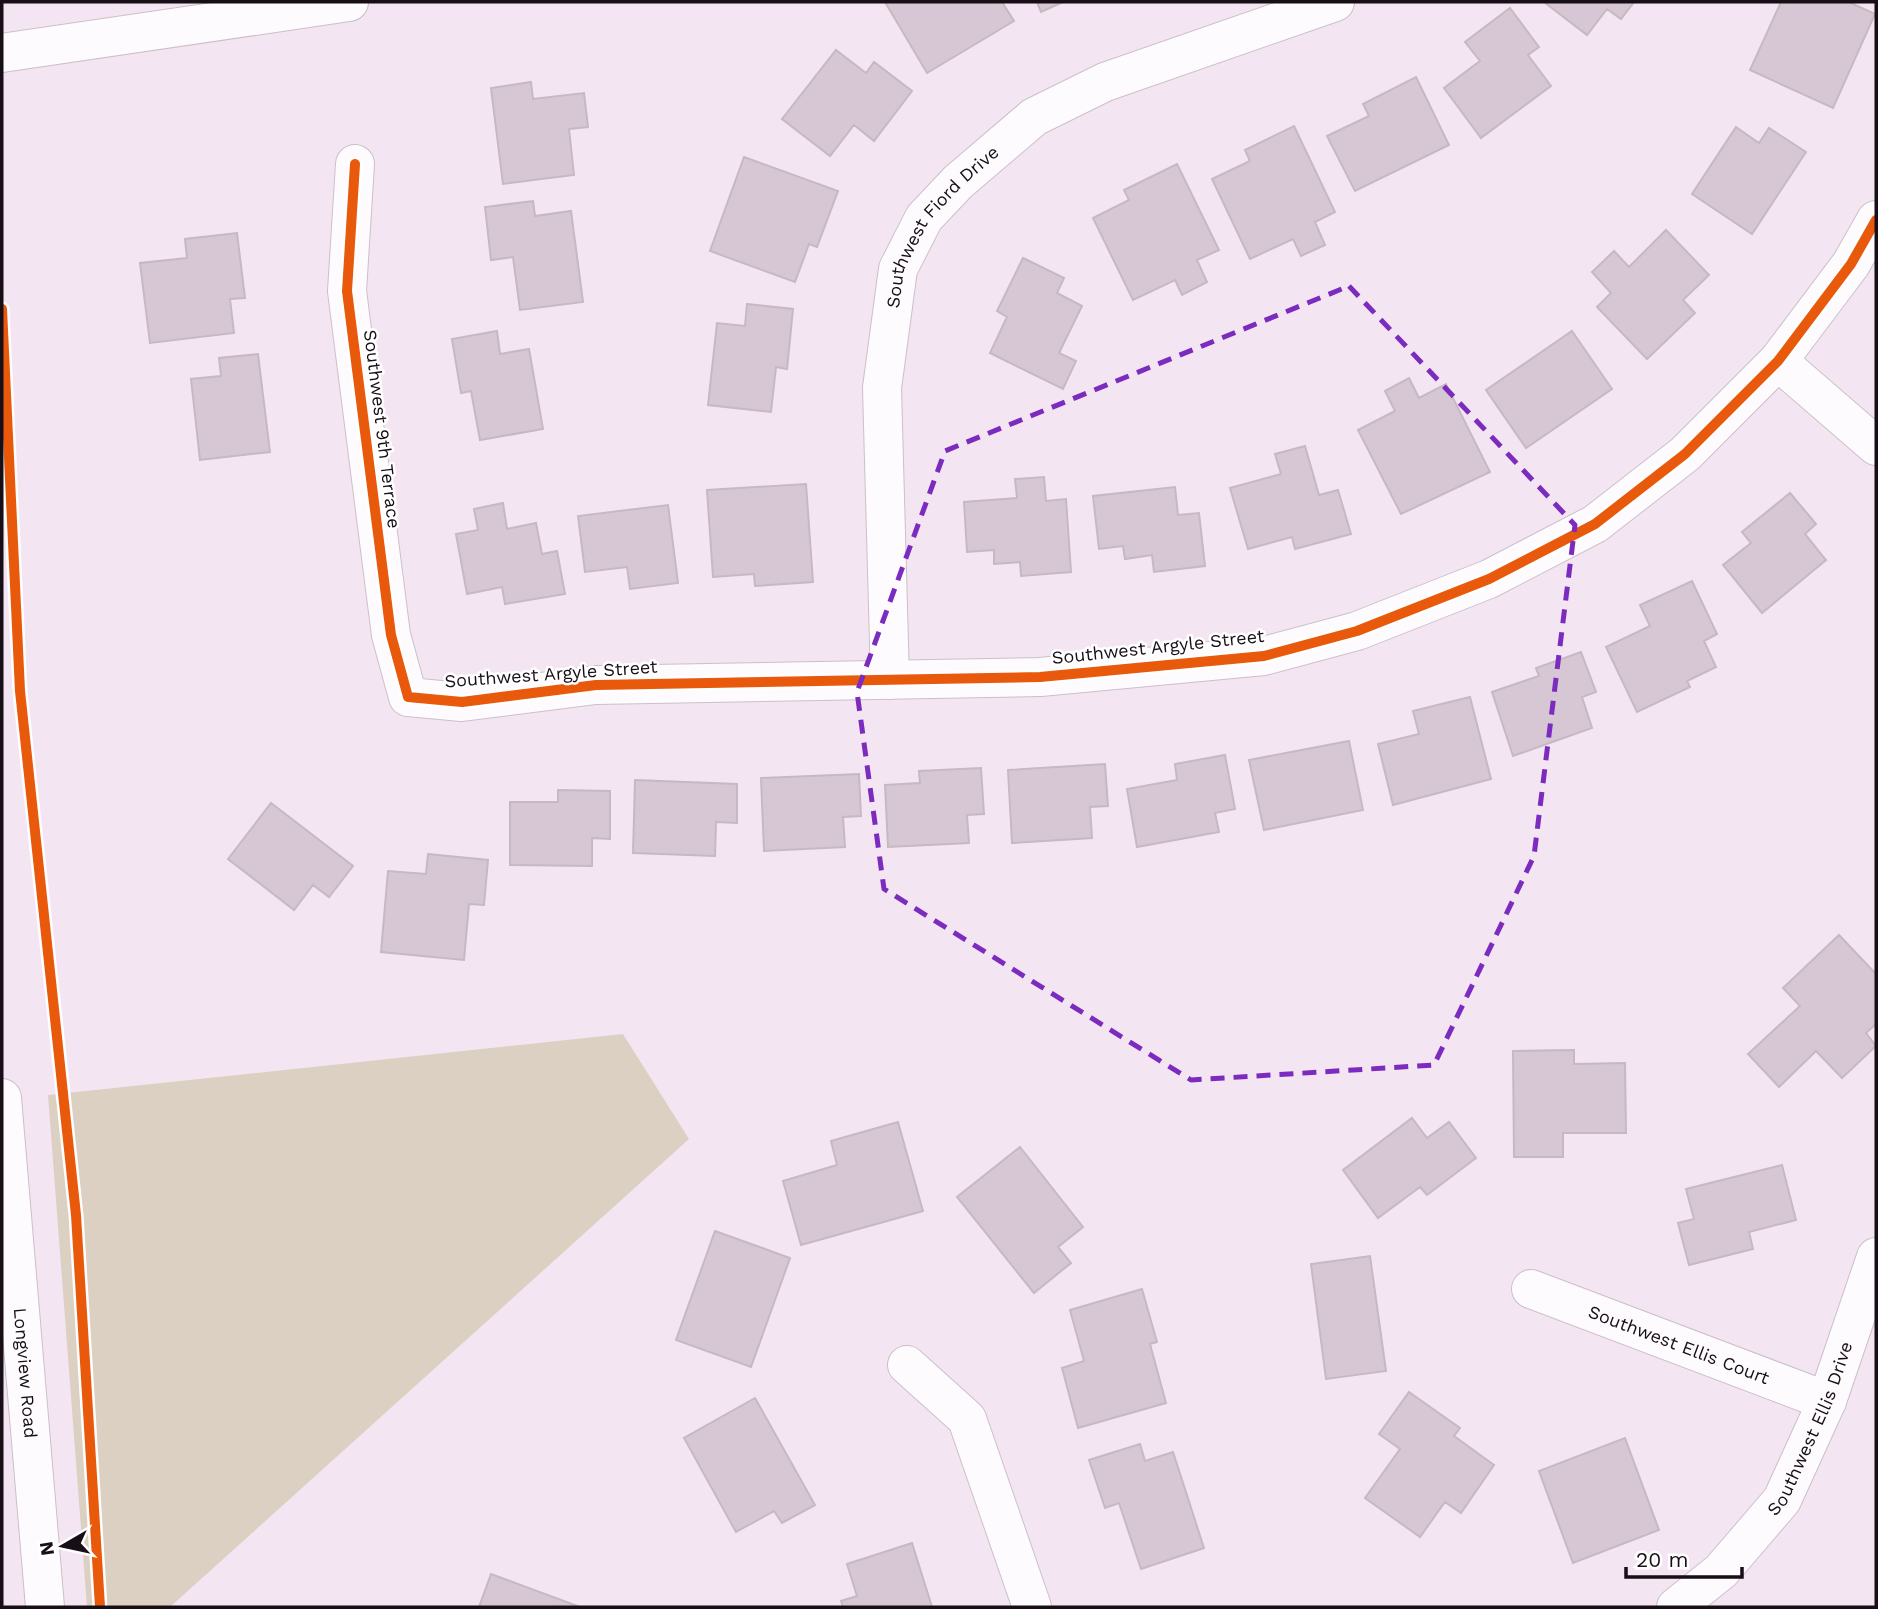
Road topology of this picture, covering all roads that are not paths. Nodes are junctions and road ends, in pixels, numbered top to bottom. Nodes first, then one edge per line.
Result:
1 (349, 2) edge
2 (1335, 2) edge
3 (2, 53) edge
4 (355, 164) dead end
5 (1876, 220) edge
6 (1778, 361) junction
7 (1876, 446) edge
8 (890, 680) junction
9 (408, 697) joint
10 (2, 1098) edge
11 (1876, 1257) edge
12 (1531, 1289) dead end
13 (907, 1365) dead end
14 (1827, 1401) junction
15 (45, 1607) edge
16 (1032, 1607) edge
17 (1676, 1607) edge

1 - 3 street
2 - 8 street, Southwest Fiord Drive
4 - 9 street, Southwest 9th Terrace
5 - 6 street, Southwest Argyle Street
6 - 7 street
6 - 8 street, Southwest Argyle Street
8 - 9 street, Southwest Argyle Street
10 - 15 street, Longview Road
11 - 14 street, Southwest Ellis Drive
12 - 14 street, Southwest Ellis Court
13 - 16 street
14 - 17 street, Southwest Ellis Drive

